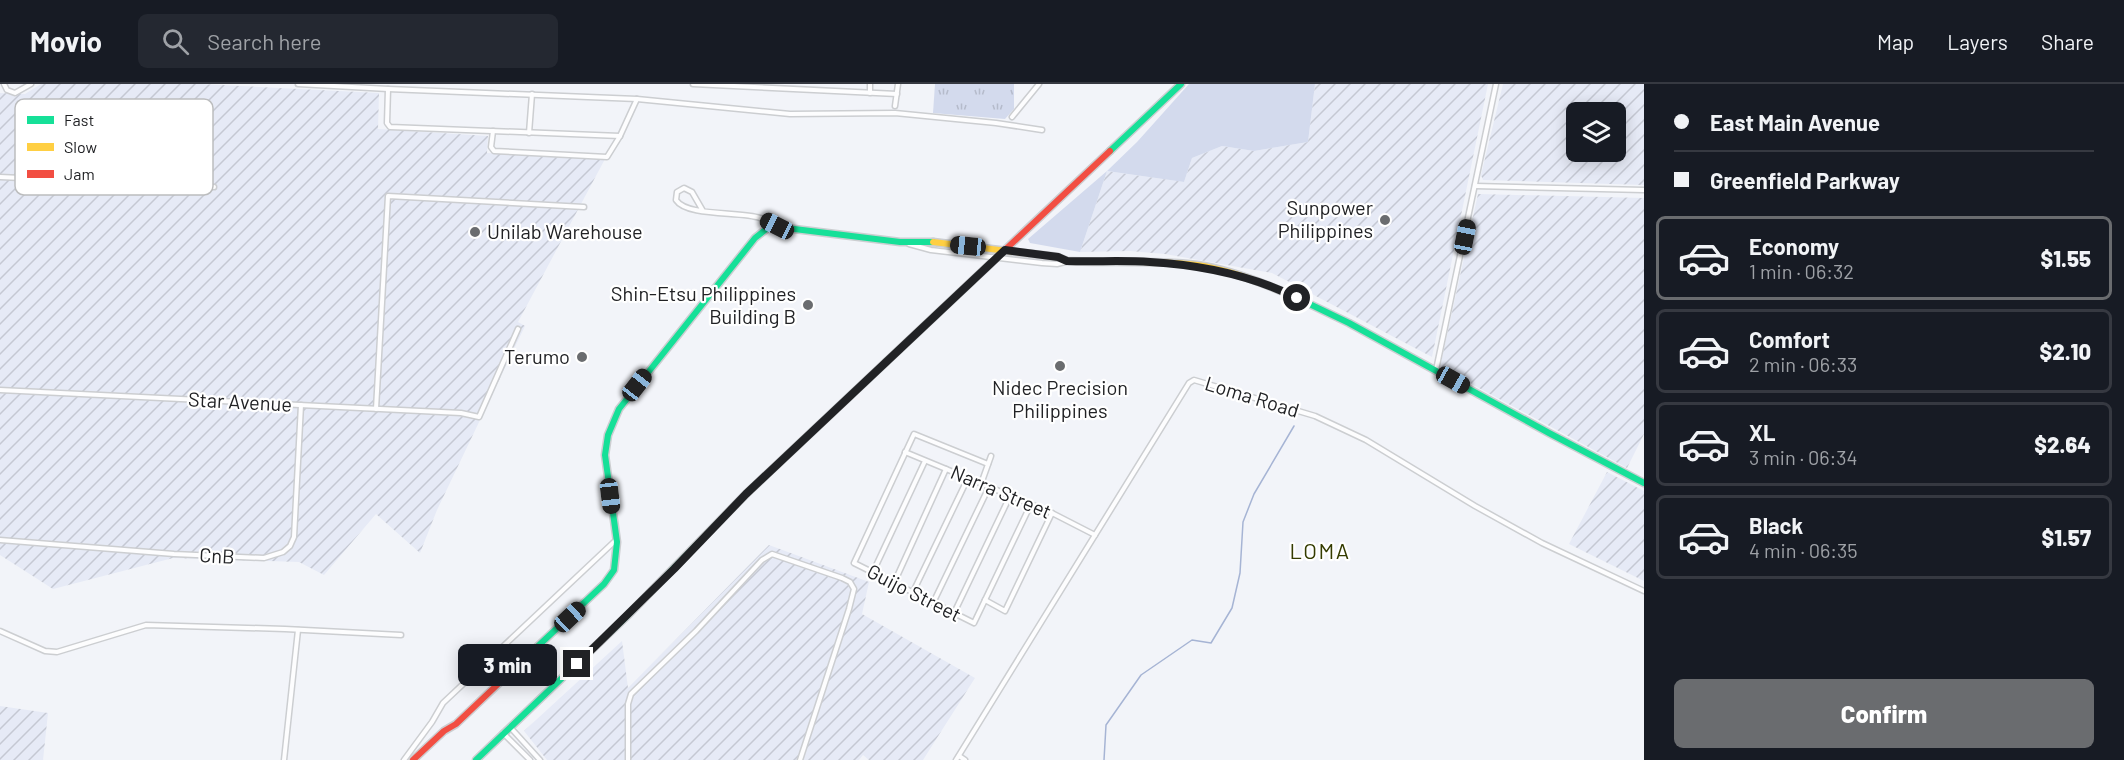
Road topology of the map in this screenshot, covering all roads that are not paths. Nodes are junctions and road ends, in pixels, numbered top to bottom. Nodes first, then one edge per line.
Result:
1 (4, 84) edge
2 (31, 84) edge
3 (298, 84) edge
4 (693, 84) edge
5 (699, 84) edge
6 (870, 84) edge
7 (898, 84) edge
8 (1031, 84) edge
9 (1039, 84) edge
10 (1181, 84) edge
11 (1496, 84) edge
12 (723, 85) edge
13 (388, 89) junction
14 (1035, 89) junction
15 (870, 93) junction
16 (532, 94) junction
17 (897, 94) junction
18 (637, 99) junction
19 (895, 106) dead end
20 (1012, 117) dead end
21 (1042, 130) dead end
22 (493, 131) junction
23 (529, 133) junction
24 (620, 136) junction
25 (0, 177) edge
26 (15, 178) edge
27 (1475, 186) junction
28 (1644, 190) edge
29 (584, 207) dead end
30 (703, 210) junction
31 (777, 226) junction
32 (900, 242) junction
33 (1005, 250) junction
34 (997, 257) junction
35 (1067, 261) junction
36 (518, 329) dead end
37 (1436, 370) junction
38 (0, 390) edge
39 (301, 405) junction
40 (376, 409) junction
41 (905, 452) junction
42 (991, 456) dead end
43 (925, 461) junction
44 (988, 464) junction
45 (946, 469) junction
46 (968, 478) junction
47 (1644, 483) edge
48 (981, 484) junction
49 (988, 487) junction
50 (1010, 496) junction
51 (1030, 504) junction
52 (1052, 513) junction
53 (1095, 535) junction
54 (0, 540) edge
55 (615, 541) junction
56 (873, 572) junction
57 (894, 583) junction
58 (1644, 591) edge
59 (913, 592) junction
60 (985, 600) junction
61 (933, 603) junction
62 (954, 613) junction
63 (298, 630) junction
64 (0, 631) edge
65 (401, 635) dead end
66 (510, 727) junction
67 (503, 733) junction
68 (958, 758) edge
69 (284, 760) edge
70 (404, 760) edge
71 (413, 760) edge
72 (476, 760) edge
73 (530, 760) edge
74 (540, 760) edge
75 (628, 760) edge
76 (800, 760) edge
77 (965, 760) edge

1 - 2 street
3 - 13 street
4 - 5 street
5 - 12 street
6 - 15 street
7 - 17 street
8 - 14 street
9 - 14 street
10 - 33 street
11 - 27 street
12 - 15 street
13 - 16 street
13 - 22 street
14 - 20 street
15 - 17 street
16 - 18 street
16 - 23 street
17 - 19 street
18 - 21 street
18 - 24 street
22 - 23 street
22 - 24 street
23 - 24 street
25 - 26 street
27 - 28 street
27 - 37 street
29 - 40 street
30 - 30 street
30 - 31 street
31 - 32 street
31 - 55 street
32 - 33 street
32 - 34 street
33 - 34 street
33 - 35 street
34 - 35 street
34 - 66 street
35 - 37 street
36 - 40 street, Star Avenue
37 - 47 street
38 - 39 street, Star Avenue
39 - 40 street, Star Avenue
39 - 54 street, CnB
41 - 43 street, Narra Street
41 - 44 street
41 - 56 street, Guijo Street
42 - 44 street
43 - 45 street, Narra Street
43 - 56 street
44 - 48 street
45 - 46 street, Narra Street
45 - 57 street
46 - 48 street, Narra Street
46 - 59 street
48 - 49 street, Narra Street
49 - 50 street, Narra Street
49 - 61 street
50 - 51 street, Narra Street
50 - 62 street
51 - 52 street, Narra Street
51 - 60 street
52 - 53 street, Narra Street
52 - 60 street
53 - 58 street, Loma Road
53 - 68 street, Loma Road
55 - 70 street
55 - 71 street
56 - 57 street, Guijo Street
57 - 59 street, Guijo Street
59 - 61 street, Guijo Street
60 - 62 street, Guijo Street
61 - 62 street, Guijo Street
63 - 64 street
63 - 65 street
63 - 69 street
66 - 67 street
66 - 74 street
67 - 72 street
67 - 73 street
68 - 77 street
75 - 76 street

